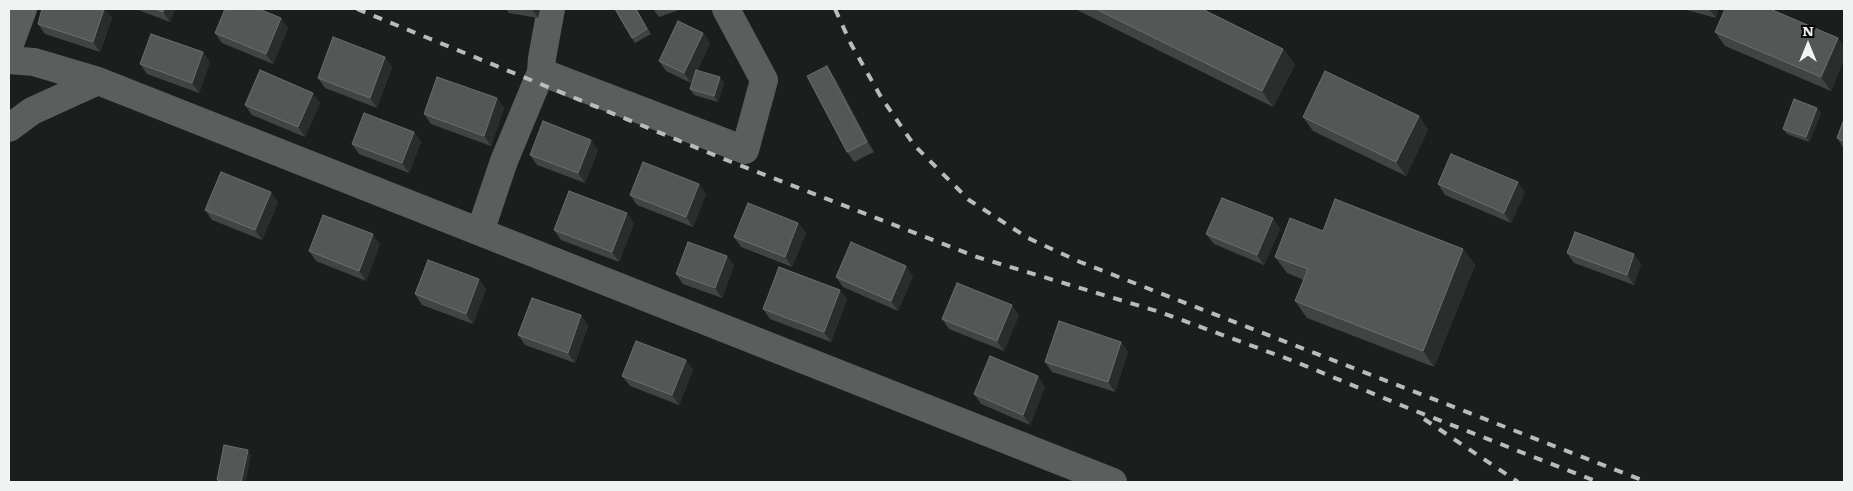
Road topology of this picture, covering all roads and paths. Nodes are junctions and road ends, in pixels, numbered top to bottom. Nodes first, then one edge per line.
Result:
1 (23, 9) edge
2 (551, 9) edge
3 (726, 9) edge
4 (9, 48) edge
5 (9, 60) edge
6 (541, 72) junction
7 (98, 81) junction
8 (9, 128) edge
9 (480, 232) junction
10 (1113, 482) edge

1 - 4 street
2 - 6 street
3 - 6 street
5 - 7 street
6 - 9 street
7 - 8 street
7 - 9 street
9 - 10 street

